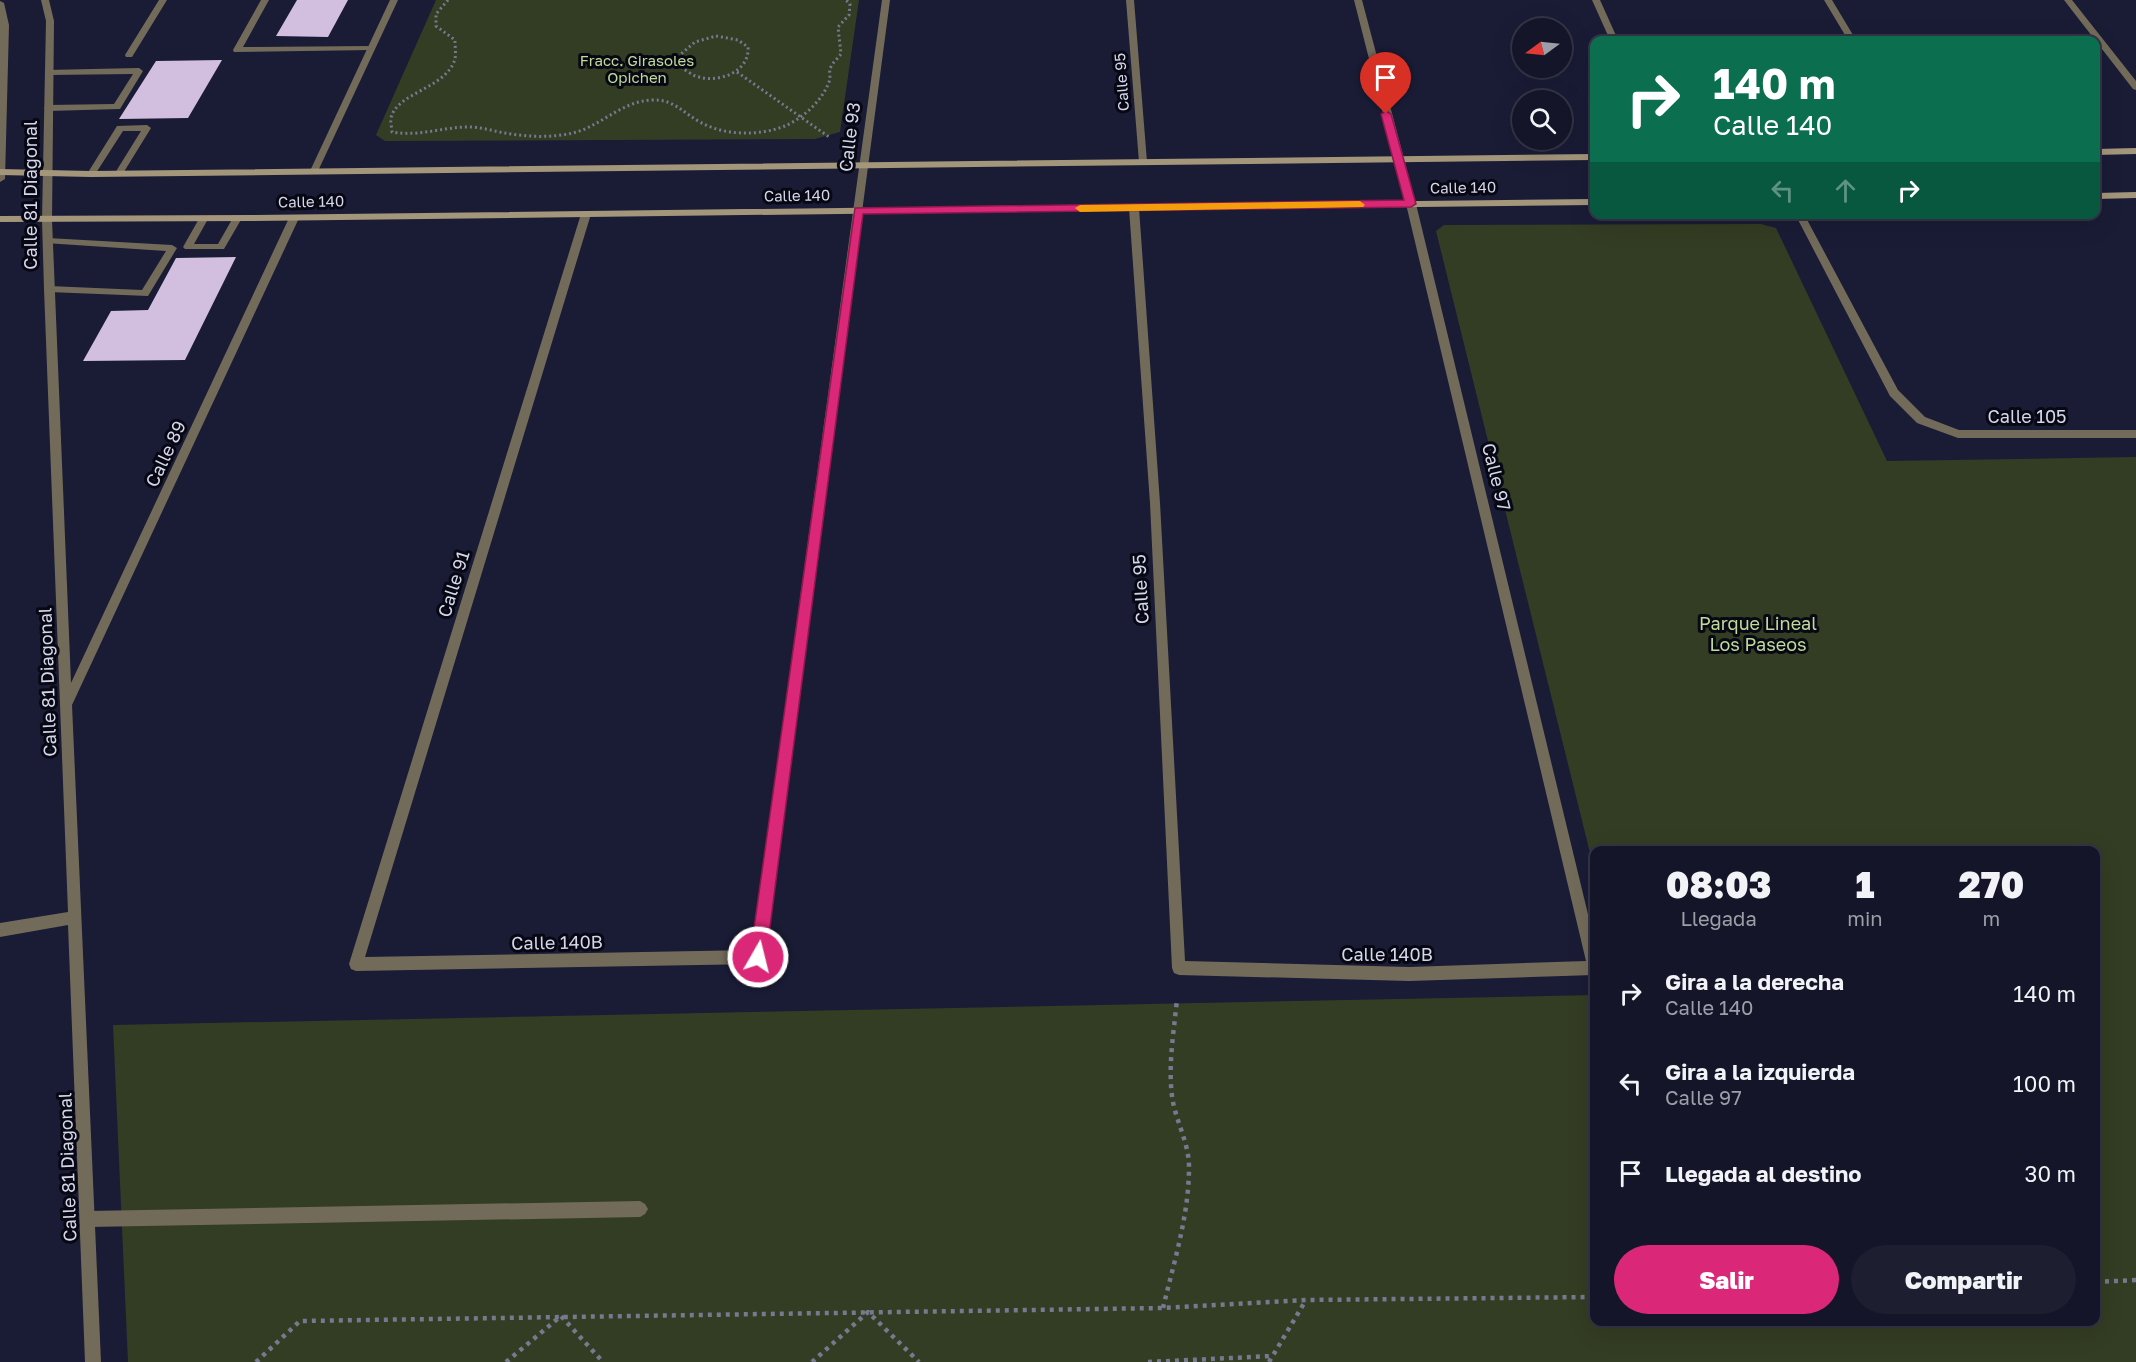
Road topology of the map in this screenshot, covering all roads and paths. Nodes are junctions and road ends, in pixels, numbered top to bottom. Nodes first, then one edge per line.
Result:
1 (45, 0) edge
2 (162, 0) edge
3 (265, 0) edge
4 (394, 0) edge
5 (448, 0) edge
6 (846, 0) edge
7 (886, 0) edge
8 (1130, 0) edge
9 (1358, 0) edge
10 (1596, 0) edge
11 (1828, 0) edge
12 (2068, 0) edge
13 (0, 3) edge
14 (1612, 36) edge
15 (1850, 36) edge
16 (2096, 36) edge
17 (2100, 41) edge
18 (371, 48) junction
19 (129, 55) dead end
20 (49, 72) junction
21 (737, 72) junction
22 (2136, 87) edge
23 (48, 108) junction
24 (802, 118) junction
25 (1, 119) edge
26 (833, 140) dead end
27 (2100, 152) edge
28 (2136, 152) edge
29 (1590, 157) edge
30 (1398, 159) junction
31 (1143, 162) junction
32 (864, 165) junction
33 (314, 171) junction
34 (0, 172) edge
35 (48, 172) junction
36 (119, 173) junction
37 (92, 174) junction
38 (0, 179) edge
39 (2136, 195) edge
40 (2100, 196) edge
41 (1590, 202) edge
42 (1411, 204) junction
43 (1134, 207) junction
44 (858, 210) junction
45 (586, 214) junction
46 (237, 218) junction
47 (294, 218) junction
48 (0, 219) edge
49 (203, 219) junction
50 (1802, 219) edge
51 (47, 220) junction
52 (48, 241) junction
53 (49, 289) junction
54 (2136, 434) edge
55 (67, 705) junction
56 (76, 917) junction
57 (0, 930) edge
58 (1590, 949) edge
59 (758, 957) joint
60 (356, 964) joint
61 (1590, 966) edge
62 (1179, 968) junction
63 (640, 1209) dead end
64 (88, 1219) junction
65 (2136, 1280) edge
66 (2100, 1282) edge
67 (1590, 1296) edge
68 (1306, 1300) junction
69 (1163, 1308) junction
70 (868, 1312) junction
71 (561, 1317) junction
72 (1272, 1356) junction
73 (93, 1362) edge
74 (256, 1362) edge
75 (506, 1362) edge
76 (603, 1362) edge
77 (812, 1362) edge
78 (919, 1362) edge
79 (1148, 1362) edge
80 (1269, 1362) edge

1 - 20 street, Calle 81 Diagonal
2 - 19 street
3 - 18 street
4 - 18 street
5 - 24 path
6 - 24 path
7 - 32 street, Calle 93
8 - 31 street, Calle 95
9 - 30 street, Calle 97
10 - 14 street
11 - 15 street
12 - 16 street
13 - 25 street, Calle 81 Diagonal
17 - 22 street
18 - 33 street
20 - 23 street, Calle 81 Diagonal
20 - 23 street
21 - 21 path
21 - 24 path
23 - 35 street, Calle 81 Diagonal
24 - 26 path
25 - 34 street, Calle 81 Diagonal
27 - 28 street
29 - 30 street, Calle 140
30 - 31 street, Calle 140
30 - 42 street, Calle 97
31 - 32 street, Calle 140
32 - 33 street, Calle 140
32 - 44 street, Calle 93
33 - 36 street, Calle 140
34 - 35 street, Calle 140
34 - 38 street, Calle 81 Diagonal
35 - 37 street, Calle 140
35 - 51 street, Calle 81 Diagonal
36 - 37 street, Calle 140
36 - 37 street
39 - 40 street
41 - 42 street, Calle 140
42 - 43 street, Calle 140
42 - 58 street, Calle 97
43 - 44 street, Calle 140
43 - 62 street, Calle 95
44 - 45 street, Calle 140
44 - 59 street, Calle 93
45 - 47 street, Calle 140
45 - 60 street, Calle 91
46 - 47 street, Calle 140
46 - 49 street, Calle 140
46 - 49 street
47 - 55 street, Calle 89
48 - 51 street, Calle 140
49 - 51 street, Calle 140
50 - 54 street, Calle 105
51 - 52 street, Calle 81 Diagonal
52 - 53 street, Calle 81 Diagonal
52 - 53 street
53 - 55 street, Calle 81 Diagonal
55 - 56 street, Calle 81 Diagonal
56 - 57 street
56 - 64 street, Calle 81 Diagonal
59 - 60 street, Calle 140B
61 - 62 street, Calle 140B
62 - 69 path
63 - 64 street
64 - 73 street, Calle 81 Diagonal
65 - 66 path
67 - 68 path
68 - 69 path
68 - 72 path
69 - 70 path
70 - 71 path
70 - 77 path
70 - 78 path
71 - 74 path
71 - 75 path
71 - 76 path
72 - 79 path
72 - 80 path

